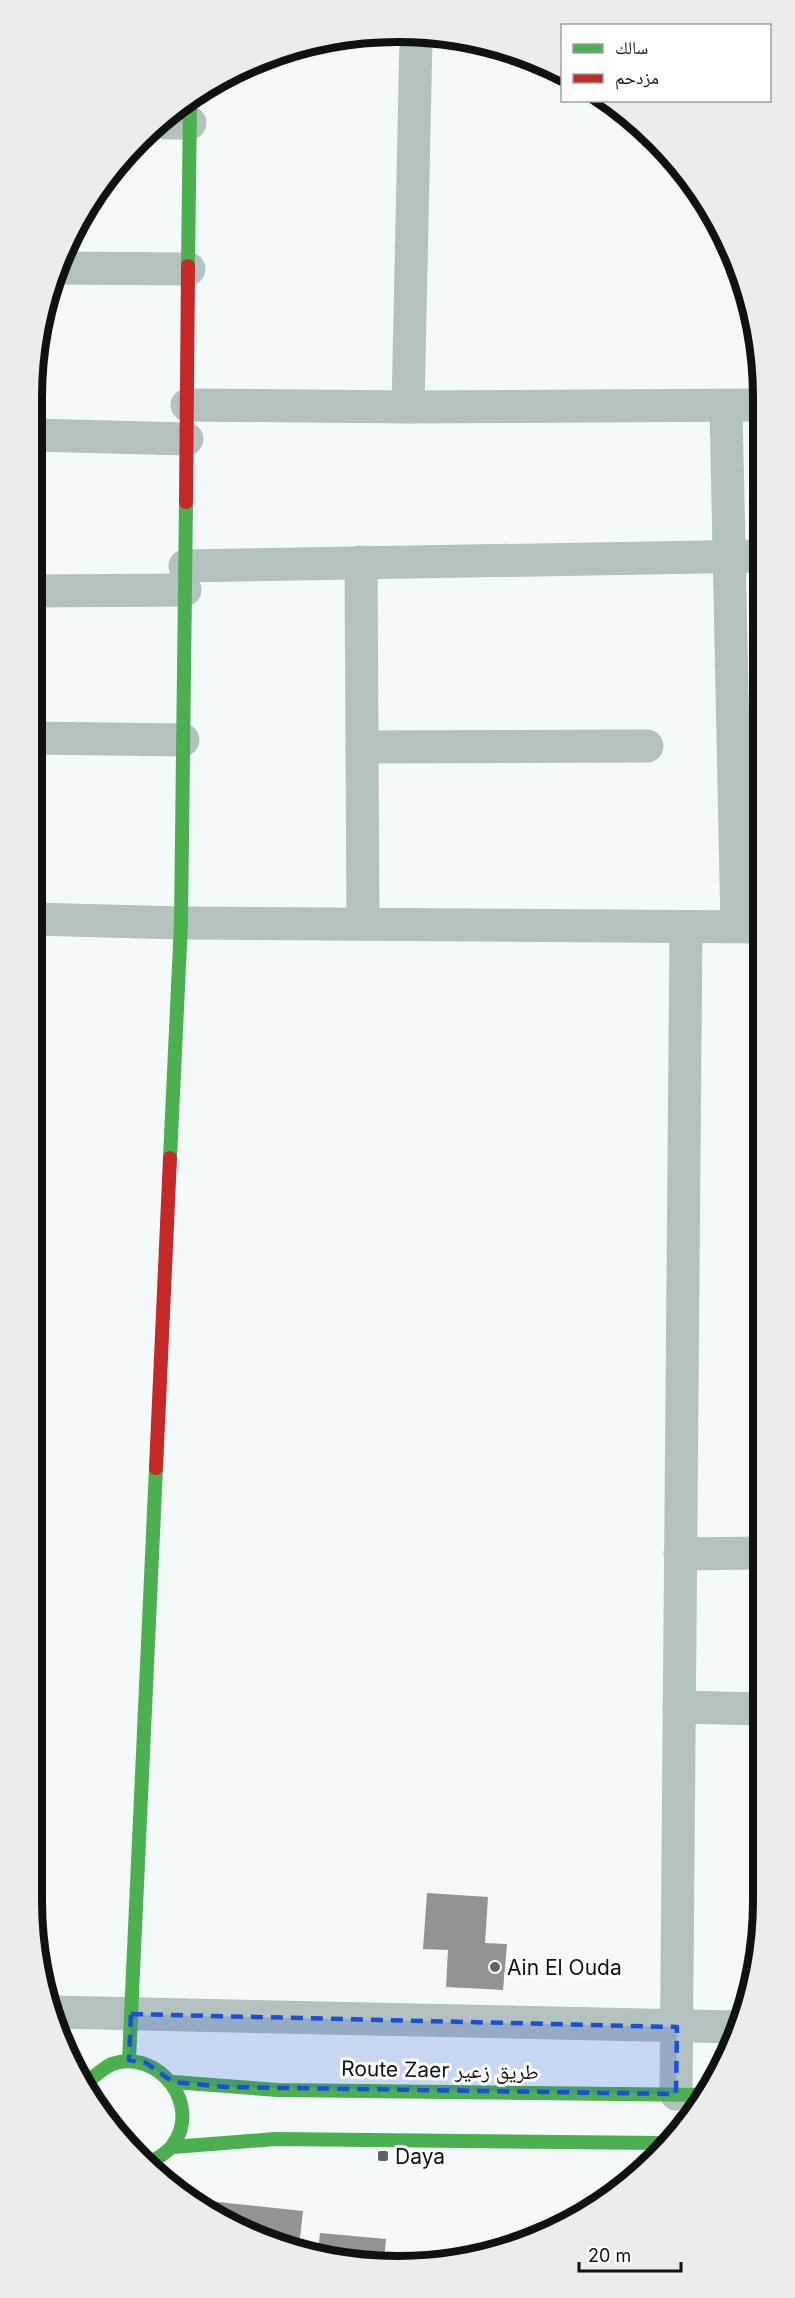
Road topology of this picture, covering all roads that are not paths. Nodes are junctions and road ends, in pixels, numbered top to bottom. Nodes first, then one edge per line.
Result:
1 (416, 43) edge
2 (182, 116) edge
3 (66, 268) edge
4 (189, 269) junction
5 (187, 405) junction
6 (753, 405) edge
7 (726, 406) junction
8 (408, 407) junction
9 (42, 435) edge
10 (187, 439) junction
11 (753, 556) edge
12 (729, 557) junction
13 (361, 562) junction
14 (185, 578) junction
15 (42, 590) edge
16 (42, 738) edge
17 (183, 740) junction
18 (647, 746) dead end
19 (362, 747) junction
20 (748, 821) edge
21 (42, 919) edge
22 (181, 923) junction
23 (363, 924) junction
24 (686, 927) junction
25 (749, 927) edge
26 (753, 1553) edge
27 (680, 1554) junction
28 (679, 1707) junction
29 (753, 1709) edge
30 (60, 2012) edge
31 (132, 2014) junction
32 (677, 2027) junction
33 (729, 2028) edge
34 (129, 2060) junction
35 (90, 2079) edge
36 (173, 2082) junction
37 (691, 2095) edge
38 (658, 2143) edge
39 (173, 2147) junction
40 (155, 2161) edge

1 - 8 street
2 - 4 street
3 - 4 street
4 - 5 street
5 - 8 street
5 - 10 street
6 - 7 street
7 - 8 street
7 - 12 street
9 - 10 street
10 - 14 street
11 - 12 street
12 - 13 street
12 - 20 street
13 - 14 street
13 - 19 street
14 - 15 street
14 - 17 street
16 - 17 street
17 - 22 street
18 - 19 street
19 - 23 street
20 - 25 street
21 - 22 street
22 - 23 street
22 - 31 street
23 - 24 street
24 - 25 street
24 - 27 street
26 - 27 street
27 - 28 street
28 - 29 street
28 - 32 street
30 - 31 street
31 - 32 street
31 - 34 street
32 - 33 street
32 - 37 street
34 - 35 street
34 - 36 street
36 - 37 street, Route Zaer طريق زعير
36 - 39 street
38 - 39 street
39 - 40 street

